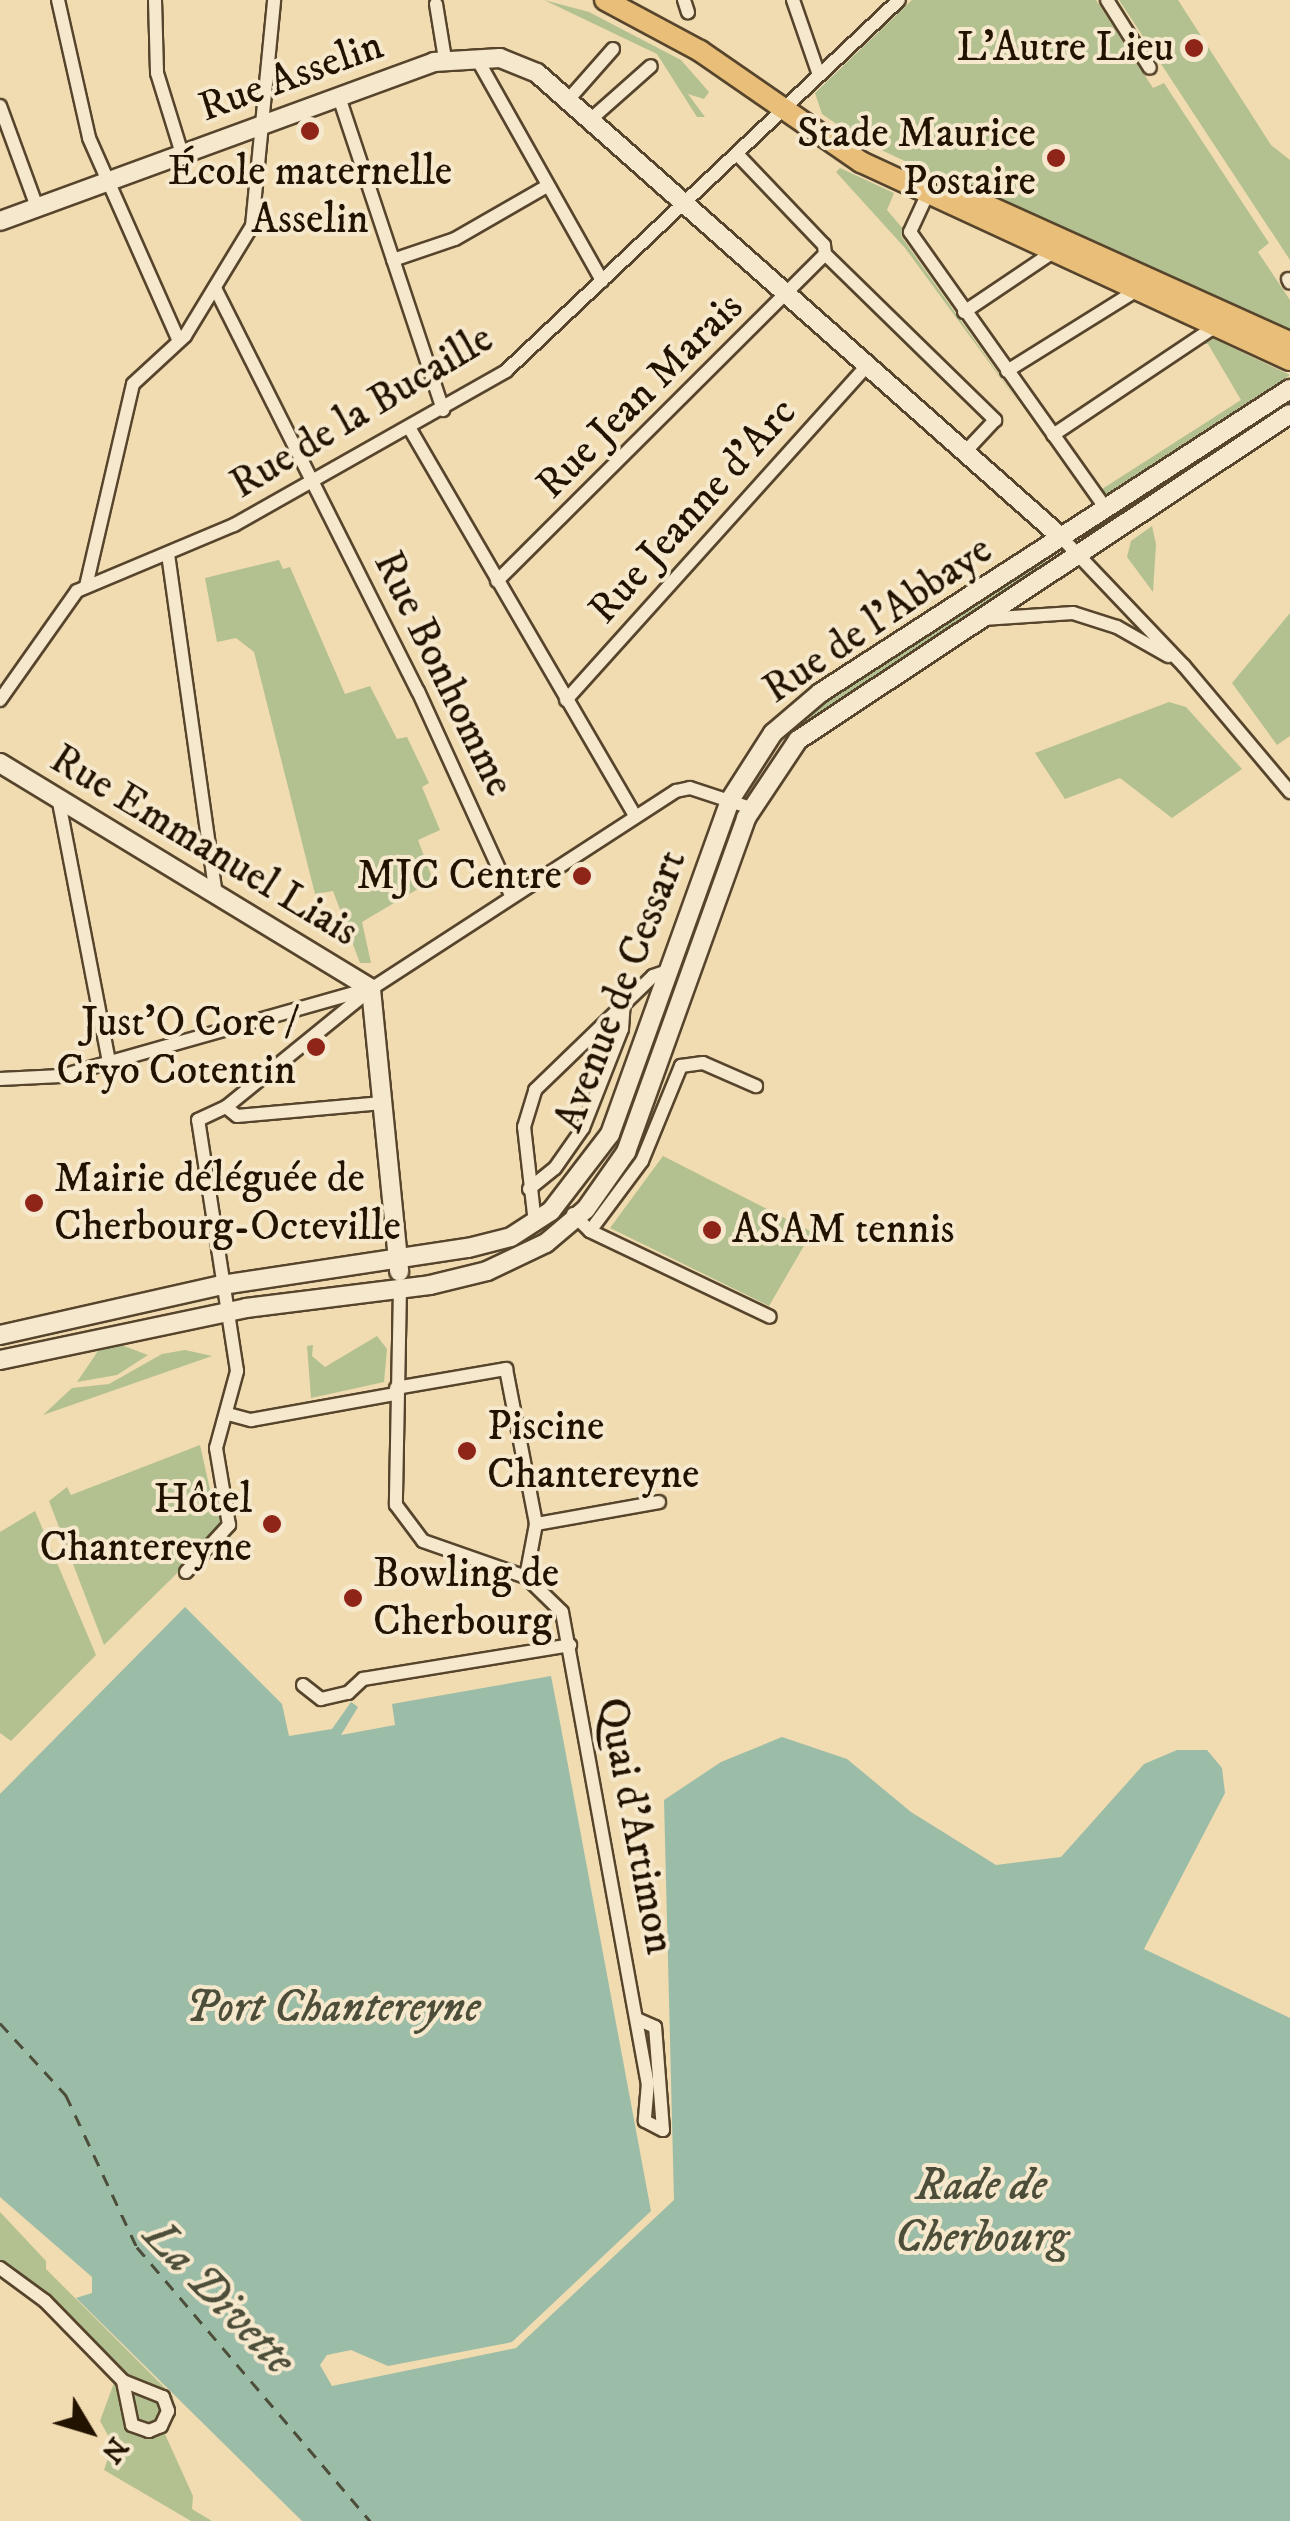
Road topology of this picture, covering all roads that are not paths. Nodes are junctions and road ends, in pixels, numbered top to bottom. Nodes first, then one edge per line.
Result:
1 (58, 0) edge
2 (155, 0) edge
3 (274, 0) edge
4 (605, 0) edge
5 (638, 0) edge
6 (793, 0) edge
7 (898, 0) edge
8 (1107, 0) edge
9 (436, 4) dead end
10 (613, 49) dead end
11 (476, 57) junction
12 (446, 59) junction
13 (651, 66) dead end
14 (1150, 68) dead end
15 (819, 74) junction
16 (339, 97) junction
17 (568, 100) junction
18 (0, 106) edge
19 (788, 106) junction
20 (590, 120) junction
21 (262, 125) junction
22 (182, 154) junction
23 (737, 154) junction
24 (108, 181) junction
25 (547, 186) junction
26 (928, 193) junction
27 (684, 204) junction
28 (38, 207) junction
29 (0, 221) edge
30 (1029, 240) junction
31 (825, 254) junction
32 (1045, 257) junction
33 (393, 260) junction
34 (602, 281) junction
35 (214, 288) junction
36 (1137, 290) junction
37 (788, 296) junction
38 (964, 312) junction
39 (1216, 326) junction
40 (179, 341) junction
41 (1290, 342) edge
42 (1290, 351) edge
43 (1290, 360) edge
44 (868, 366) junction
45 (1007, 371) junction
46 (1290, 389) edge
47 (443, 410) junction
48 (1290, 414) edge
49 (410, 429) junction
50 (1053, 435) junction
51 (964, 453) junction
52 (313, 482) junction
53 (1107, 510) junction
54 (1062, 538) junction
55 (168, 554) junction
56 (1080, 556) junction
57 (496, 581) junction
58 (86, 586) junction
59 (980, 619) junction
60 (1184, 666) junction
61 (0, 700) edge
62 (566, 700) junction
63 (0, 763) edge
64 (1290, 792) edge
65 (58, 797) junction
66 (730, 800) junction
67 (751, 808) junction
68 (636, 816) junction
69 (740, 834) joint
70 (215, 890) junction
71 (512, 897) junction
72 (673, 969) junction
73 (371, 989) junction
74 (624, 1003) junction
75 (109, 1063) junction
76 (0, 1079) edge
77 (756, 1086) dead end
78 (382, 1102) junction
79 (226, 1107) junction
80 (530, 1189) junction
81 (580, 1221) junction
82 (535, 1223) junction
83 (398, 1262) junction
84 (222, 1285) junction
85 (400, 1288) junction
86 (226, 1312) junction
87 (770, 1318) dead end
88 (0, 1337) edge
89 (2, 1360) edge
90 (396, 1391) junction
91 (228, 1414) junction
92 (658, 1502) dead end
93 (536, 1524) junction
94 (186, 1572) dead end
95 (526, 1577) junction
96 (570, 1644) junction
97 (303, 1686) dead end
98 (637, 2019) junction
99 (0, 2268) edge
100 (123, 2382) dead end

1 - 24 street
2 - 22 street
3 - 21 street
4 - 19 main road
5 - 19 main road
6 - 15 street
7 - 15 street, Rue de la Bucaille
8 - 14 street
9 - 12 street
10 - 17 street
11 - 12 main road, Rue Asselin
11 - 17 main road, Rue Asselin
11 - 25 street
12 - 16 main road, Rue Asselin
13 - 20 street
15 - 19 street, Rue de la Bucaille
16 - 21 main road, Rue Asselin
16 - 33 street
17 - 20 main road, Rue Asselin
18 - 28 street
19 - 23 street, Rue de la Bucaille
19 - 26 main road
19 - 41 main road
20 - 27 main road, Rue Asselin
21 - 22 main road, Rue Asselin
21 - 35 street
22 - 24 main road, Rue Asselin
23 - 27 street, Rue de la Bucaille
23 - 31 street
24 - 28 main road, Rue Asselin
24 - 40 street
25 - 33 street
25 - 34 street
26 - 30 main road
26 - 38 street
27 - 34 street, Rue de la Bucaille
27 - 37 main road, Rue Asselin
28 - 29 main road, Rue Asselin
30 - 32 main road
30 - 42 main road
31 - 37 street, Rue Jean Marais
31 - 51 street
32 - 36 main road
32 - 38 street
33 - 47 street
34 - 47 street, Rue de la Bucaille
35 - 40 street
35 - 52 street, Rue Bonhomme
36 - 39 main road
36 - 45 street
37 - 44 main road, Rue Asselin
37 - 57 street, Rue Jean Marais
38 - 45 street
39 - 43 main road
39 - 50 street
40 - 58 street
44 - 51 main road, Rue Asselin
44 - 62 street, Rue Jeanne d'Arc
45 - 50 street
46 - 53 main road, Rue de l'Abbaye
47 - 49 street, Rue de la Bucaille
48 - 56 main road, Rue de l'Abbaye
49 - 52 street, Rue de la Bucaille
49 - 57 street
50 - 53 street
51 - 54 main road, Rue Asselin
52 - 55 street, Rue de la Bucaille
52 - 71 street, Rue Bonhomme
53 - 54 main road, Rue de l'Abbaye
54 - 56 street
54 - 66 main road, Rue de l'Abbaye
55 - 58 street, Rue de la Bucaille
55 - 70 street
56 - 59 main road, Rue de l'Abbaye
56 - 60 street
57 - 62 street
58 - 61 street
59 - 60 street
59 - 67 main road, Rue de l'Abbaye
60 - 64 street
62 - 68 street
63 - 65 main road, Rue Emmanuel Liais
65 - 70 main road, Rue Emmanuel Liais
65 - 75 street
66 - 67 street
66 - 68 street
66 - 72 main road, Avenue de Cessart
67 - 69 main road, Rue de l'Abbaye
68 - 71 street
69 - 81 main road, Avenue de Cessart
70 - 73 main road, Rue Emmanuel Liais
71 - 73 street
72 - 74 street
72 - 82 main road, Avenue de Cessart
73 - 75 street
73 - 78 main road
73 - 79 street
74 - 80 street
74 - 80 street
75 - 76 street
77 - 81 street
78 - 79 street
78 - 83 main road
79 - 84 street
80 - 82 street
81 - 85 main road, Avenue de Cessart
81 - 87 street
82 - 83 main road, Avenue de Cessart
83 - 84 main road, Avenue de Cessart
83 - 85 main road
84 - 86 street
84 - 88 main road, Avenue de Cessart
85 - 86 main road, Avenue de Cessart
85 - 90 street
86 - 89 main road, Avenue de Cessart
86 - 91 street
88 - 89 main road
90 - 91 street
90 - 93 street
90 - 95 street
91 - 94 street
92 - 93 street
93 - 95 street
95 - 96 street, Quai d’Artimon
96 - 97 street
96 - 98 street, Quai d’Artimon
98 - 98 street, Quai d’Artimon
99 - 100 street

